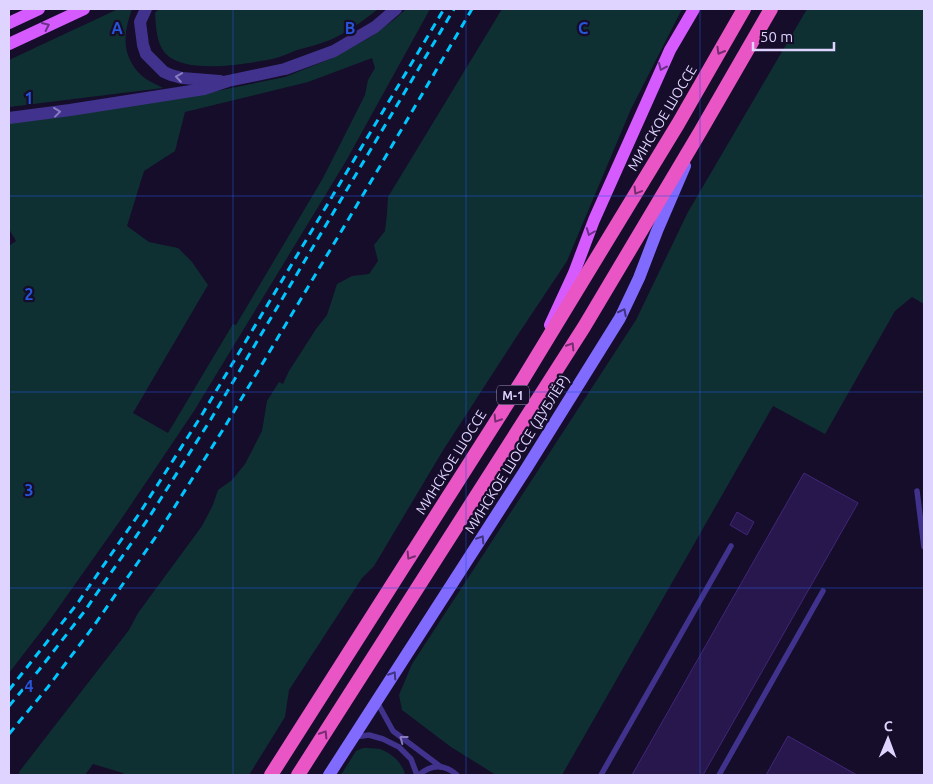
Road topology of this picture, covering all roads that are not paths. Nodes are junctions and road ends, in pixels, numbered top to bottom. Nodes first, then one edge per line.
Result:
1 (39, 9) edge
2 (84, 9) edge
3 (146, 9) edge
4 (396, 9) edge
5 (694, 9) edge
6 (744, 9) edge
7 (771, 9) edge
8 (9, 23) edge
9 (9, 44) edge
10 (228, 81) junction
11 (9, 118) edge
12 (700, 132) junction
13 (523, 379) junction
14 (917, 491) dead end
15 (731, 546) dead end
16 (924, 547) edge
17 (823, 591) dead end
18 (376, 701) junction
19 (352, 737) junction
20 (441, 767) junction
21 (271, 775) edge
22 (298, 775) edge
23 (329, 775) edge
24 (418, 775) edge
25 (458, 775) edge
26 (601, 775) edge
27 (719, 775) edge

1 - 8 main road
9 -> 2 main road
10 -> 3 street
4 - 10 street
5 -> 13 main road
6 -> 13 highway, МИНСКОЕ ШОССЕ / М-1
7 - 12 highway, М-1
11 -> 10 street
18 -> 12 main road, МИНСКОЕ ШОССЕ (ДУБЛЁР)
22 -> 12 highway, М-1
13 -> 21 highway, МИНСКОЕ ШОССЕ / М-1
14 - 16 lane
15 - 26 lane
17 - 27 lane
18 - 19 main road, МИНСКОЕ ШОССЕ (ДУБЛЁР)
20 -> 18 lane
19 - 23 main road, МИНСКОЕ ШОССЕ (ДУБЛЁР)
19 - 24 lane
20 - 24 lane
20 - 25 lane

